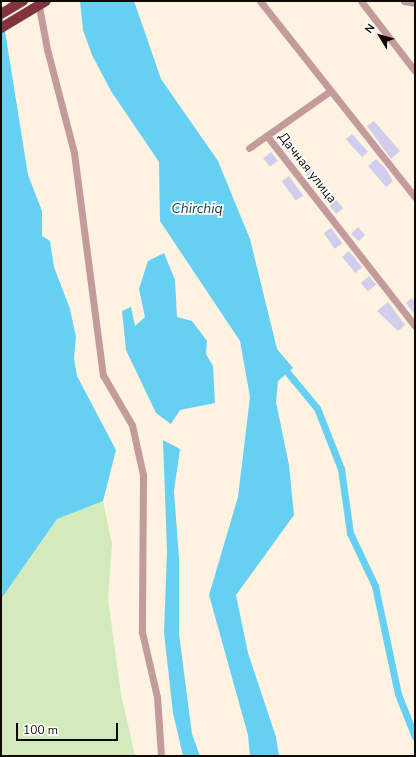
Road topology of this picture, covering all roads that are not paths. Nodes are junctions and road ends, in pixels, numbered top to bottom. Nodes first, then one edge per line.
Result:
1 (23, 1) edge
2 (38, 1) edge
3 (46, 1) edge
4 (260, 1) edge
5 (361, 1) edge
6 (404, 1) edge
7 (415, 3) edge
8 (1, 14) edge
9 (1, 28) edge
10 (415, 71) edge
11 (330, 91) junction
12 (267, 136) junction
13 (250, 148) dead end
14 (415, 197) edge
15 (415, 326) edge
16 (161, 756) edge

1 - 8 highway
2 - 16 street
3 - 9 highway
4 - 11 street
5 - 10 street
6 - 7 street
11 - 12 street, Дачная улица
11 - 14 street
12 - 13 street
12 - 15 street, Дачная улица

